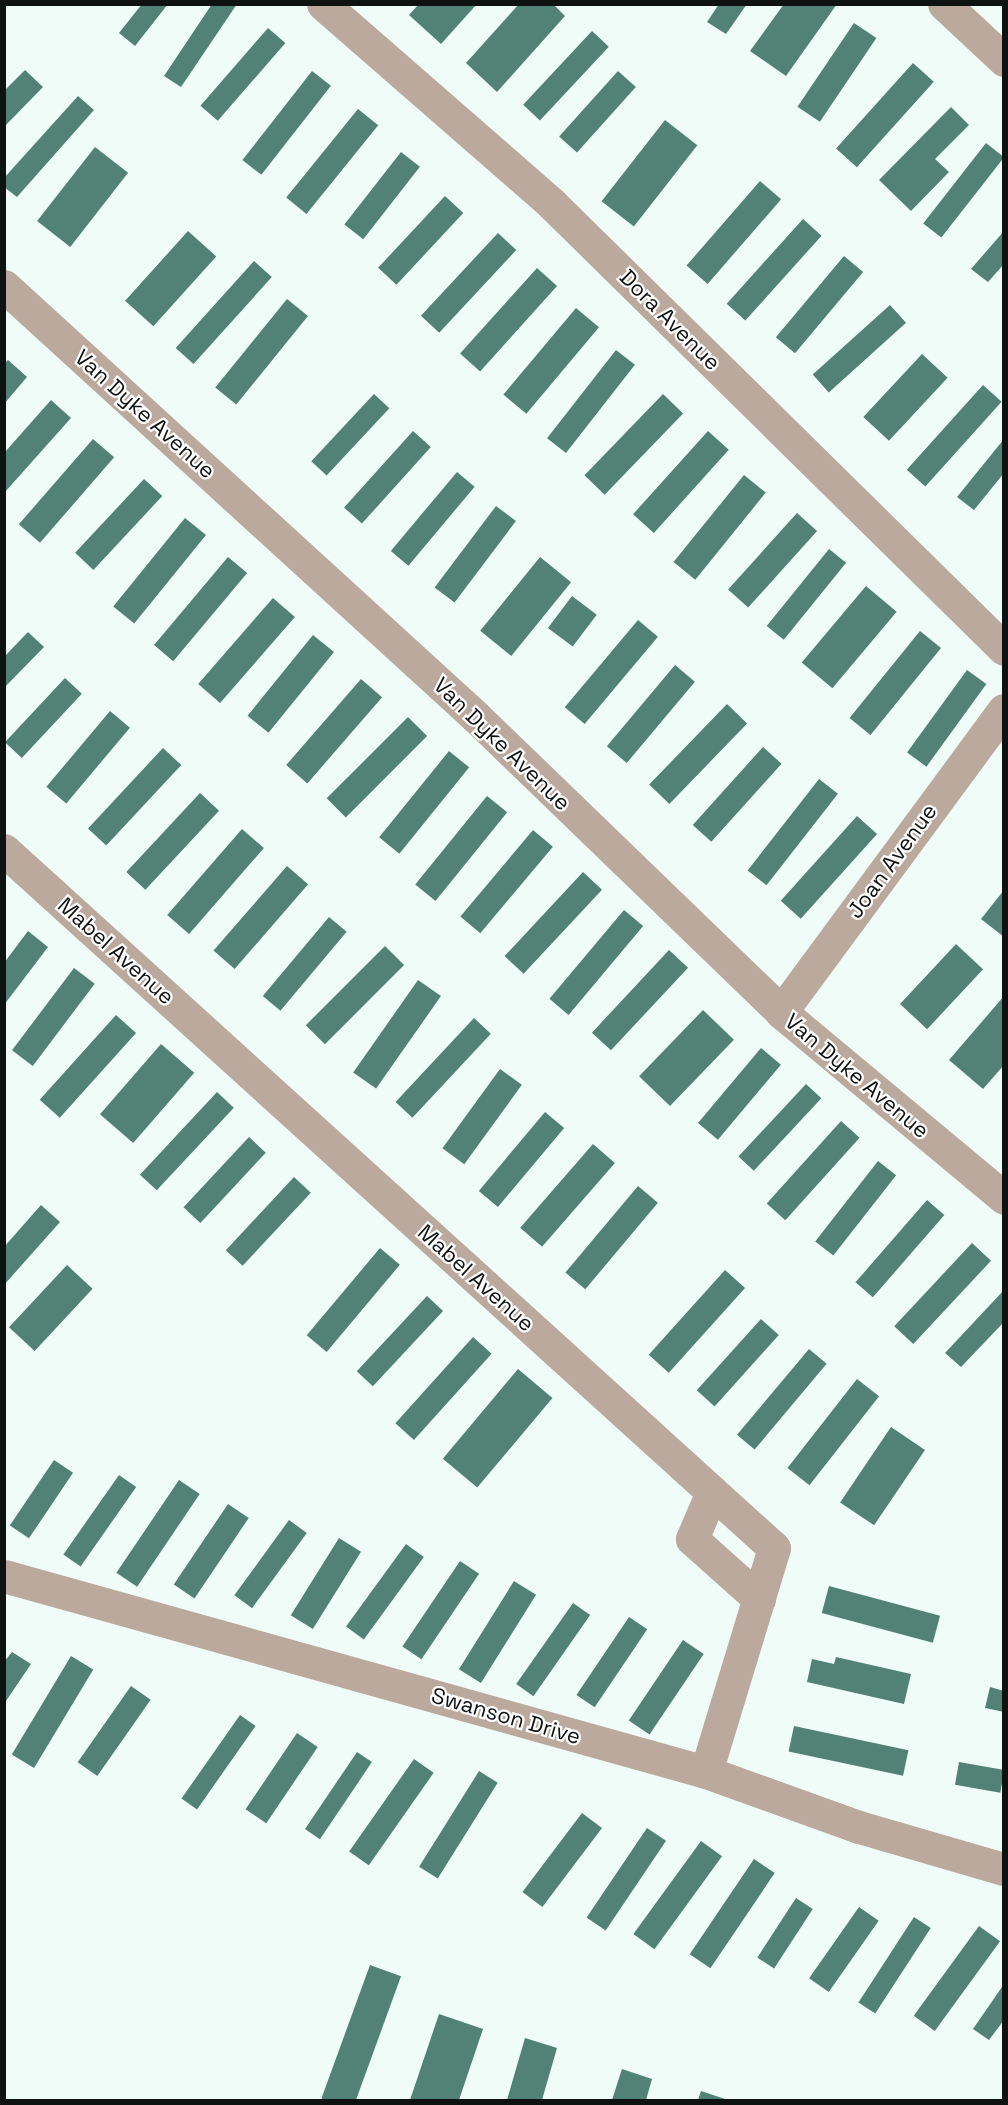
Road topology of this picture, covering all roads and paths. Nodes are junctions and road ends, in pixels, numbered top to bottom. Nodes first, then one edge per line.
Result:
1 (323, 4) edge
2 (944, 4) edge
3 (1004, 60) edge
4 (4, 285) edge
5 (1004, 649) edge
6 (1004, 710) edge
7 (4, 850) edge
8 (781, 1012) junction
9 (1004, 1198) edge
10 (711, 1492) junction
11 (4, 1576) edge
12 (759, 1599) junction
13 (706, 1772) junction
14 (1004, 1869) edge

1 - 5 street, Dora Avenue
2 - 3 street
4 - 8 street, Van Dyke Avenue
6 - 8 street, Joan Avenue
7 - 10 street, Mabel Avenue
8 - 9 street, Van Dyke Avenue
10 - 12 street, Mabel Avenue
10 - 12 street
11 - 13 street, Swanson Drive
12 - 13 street, Mabel Avenue
13 - 14 street, Swanson Drive

